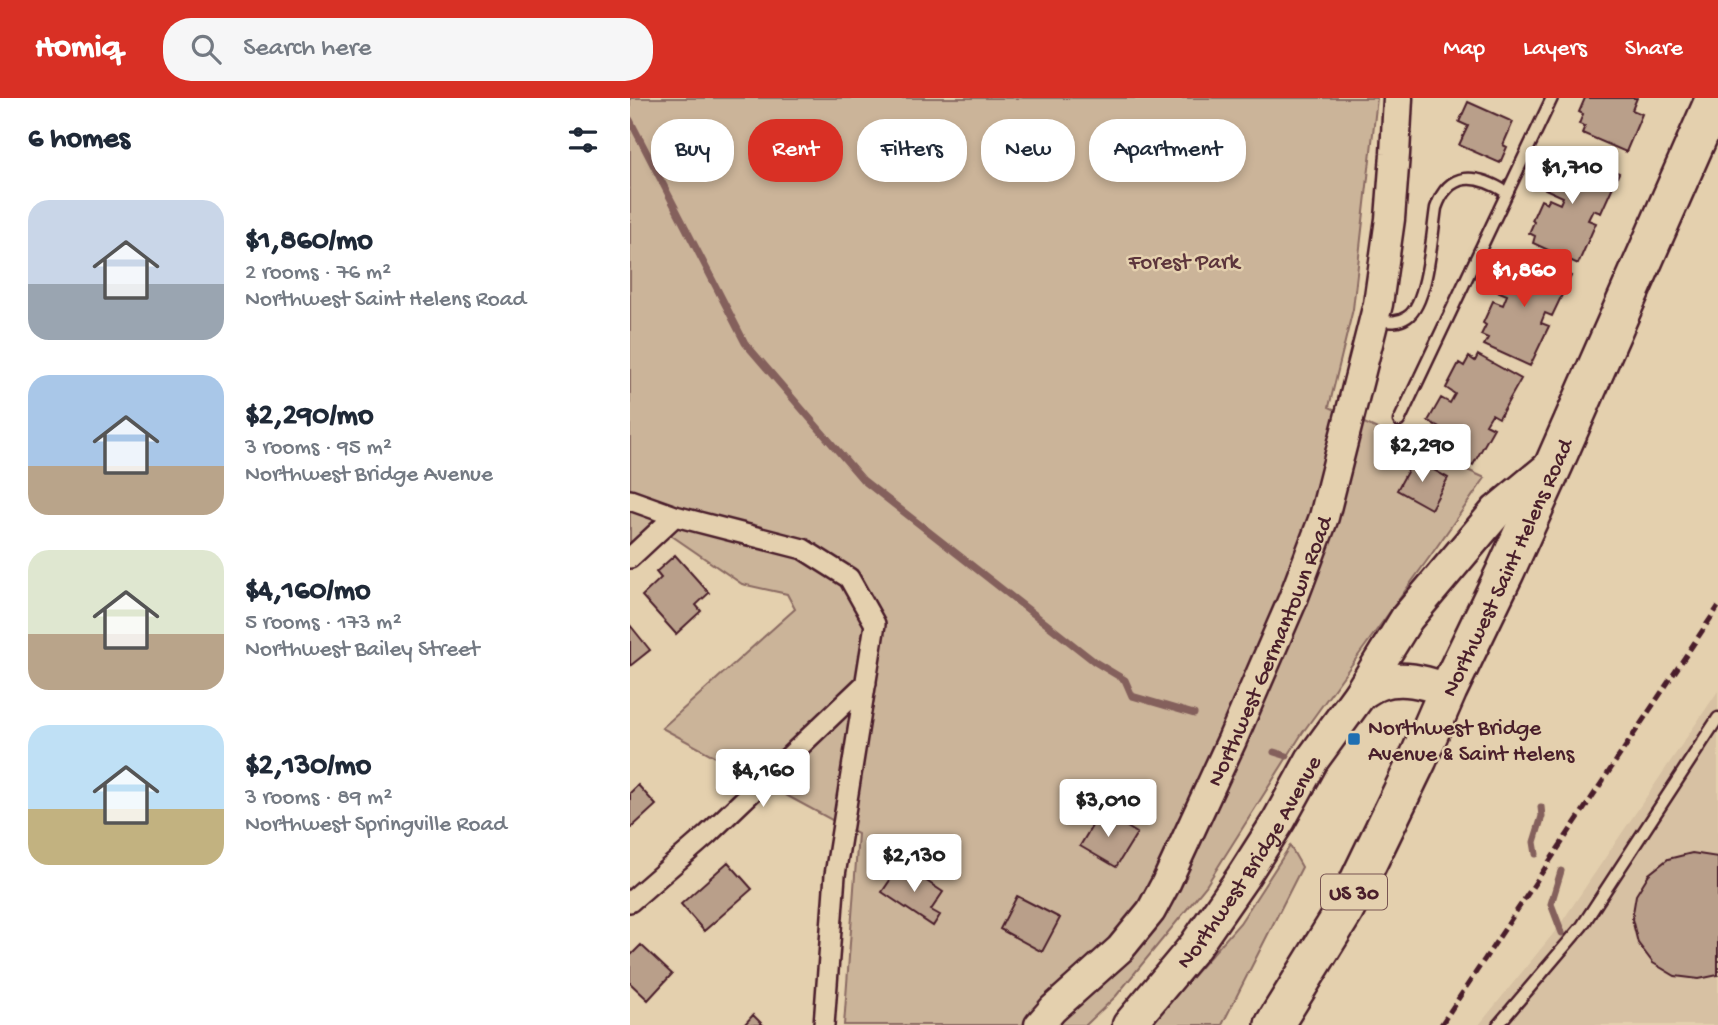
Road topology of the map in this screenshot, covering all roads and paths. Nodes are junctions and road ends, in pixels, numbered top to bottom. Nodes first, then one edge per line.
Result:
1 (1398, 98) edge
2 (1552, 98) edge
3 (1715, 98) edge
4 (1506, 192) junction
5 (1374, 320) junction
6 (1399, 421) dead end
7 (1555, 462) junction
8 (630, 500) edge
9 (675, 516) junction
10 (630, 558) edge
11 (866, 683) junction
12 (1448, 690) junction
13 (1360, 694) junction
14 (1718, 718) edge
15 (630, 902) edge
16 (824, 1025) edge
17 (1039, 1025) edge
18 (1129, 1025) edge
19 (1274, 1025) edge
20 (1498, 1025) edge

1 - 5 main road, Northwest Germantown Road
2 - 4 lane
3 - 7 highway, Northwest Saint Helens Road / US 30
4 - 5 lane
4 - 6 lane
5 - 17 main road, Northwest Germantown Road
7 - 12 highway, Northwest Saint Helens Road / US 30
7 - 13 main road, Northwest Bridge Avenue
8 - 9 street
9 - 10 street
9 - 11 street
11 - 15 street
11 - 16 street
12 - 13 main road
12 - 19 highway, Northwest Saint Helens Road / US 30
13 - 18 main road, Northwest Bridge Avenue
14 - 20 lane

